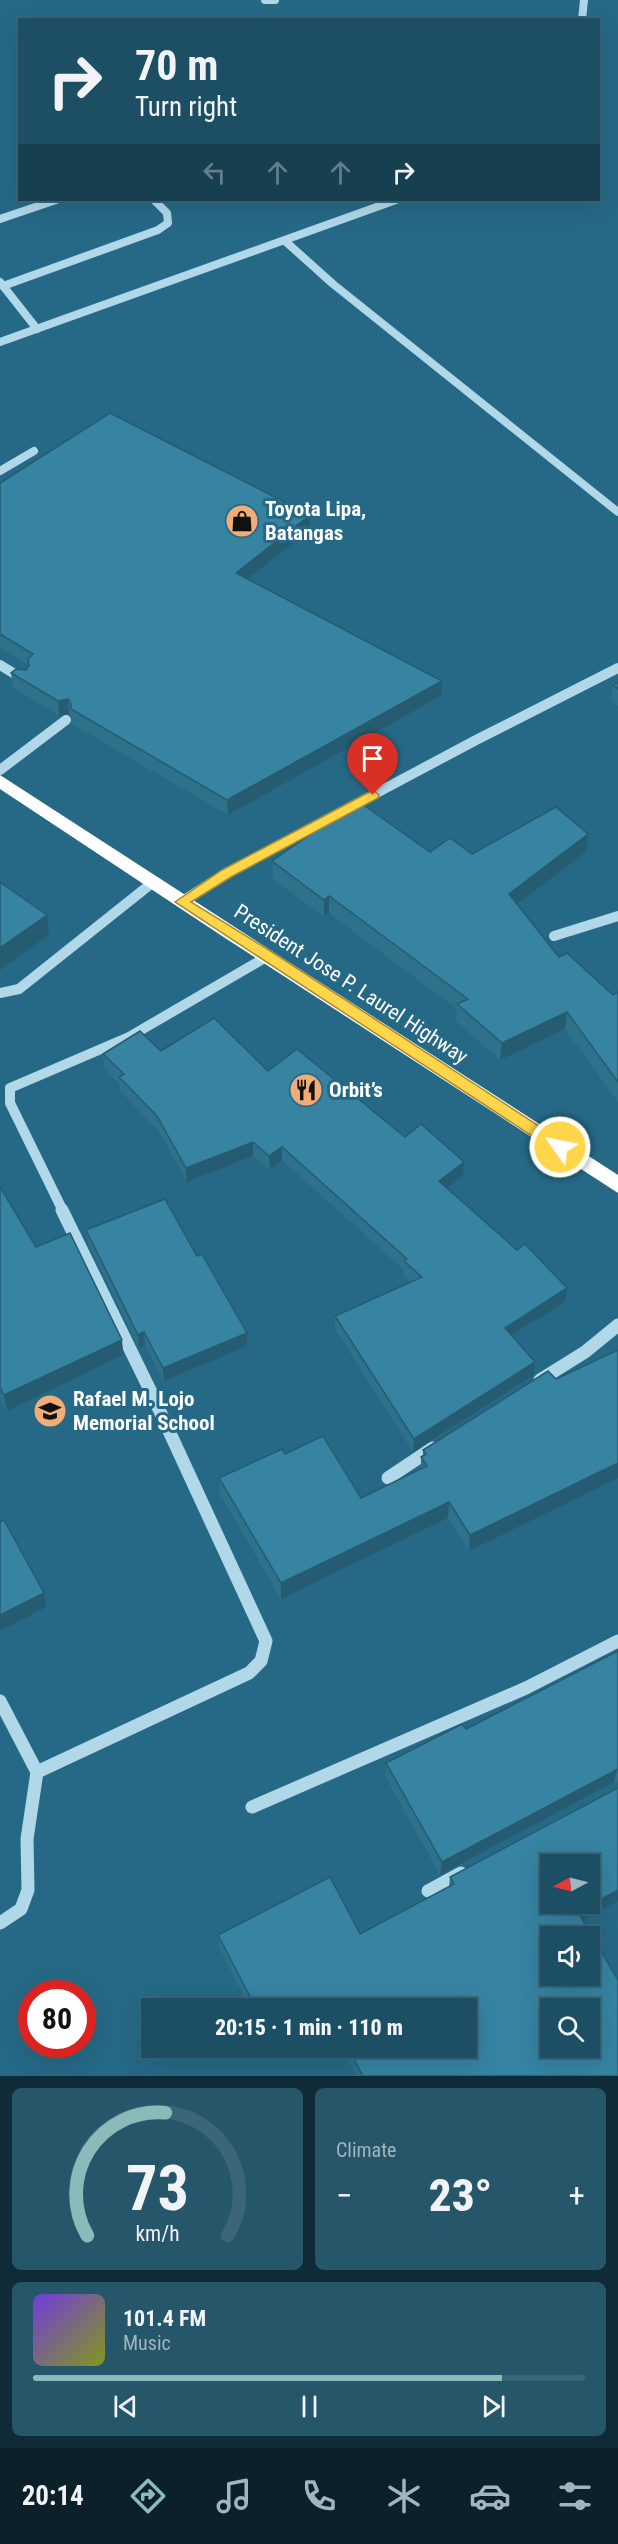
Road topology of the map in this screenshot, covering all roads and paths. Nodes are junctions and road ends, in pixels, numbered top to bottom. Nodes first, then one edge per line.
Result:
1 (265, 0) edge
2 (275, 0) edge
3 (584, 0) edge
4 (582, 18) edge
5 (53, 201) edge
6 (155, 201) edge
7 (393, 201) edge
8 (0, 219) edge
9 (285, 241) junction
10 (1, 284) edge
11 (37, 329) junction
12 (0, 342) edge
13 (34, 451) dead end
14 (0, 471) edge
15 (618, 512) edge
16 (0, 665) edge
17 (618, 668) edge
18 (24, 679) edge
19 (66, 720) edge
20 (0, 770) edge
21 (0, 781) edge
22 (152, 883) junction
23 (181, 902) junction
24 (618, 916) edge
25 (554, 936) dead end
26 (268, 956) junction
27 (0, 993) edge
28 (618, 1185) edge
29 (618, 1325) edge
30 (529, 1387) edge
31 (444, 1441) edge
32 (388, 1478) dead end
33 (618, 1641) edge
34 (0, 1701) edge
35 (37, 1772) junction
36 (252, 1807) dead end
37 (470, 1868) edge
38 (428, 1891) dead end
39 (0, 1923) edge

1 - 2 street
3 - 4 street
5 - 8 street
6 - 10 street
7 - 9 street
9 - 11 street
9 - 15 street
10 - 11 street
11 - 12 street
13 - 14 street
16 - 18 street
17 - 23 street
19 - 20 street
21 - 22 highway, President Jose P. Laurel Highway
22 - 23 highway, President Jose P. Laurel Highway
22 - 27 street
23 - 26 highway, President Jose P. Laurel Highway
24 - 25 street
26 - 28 highway, President Jose P. Laurel Highway
26 - 35 street
29 - 30 street
31 - 32 street
33 - 36 street
34 - 35 street
35 - 39 street
37 - 38 street

